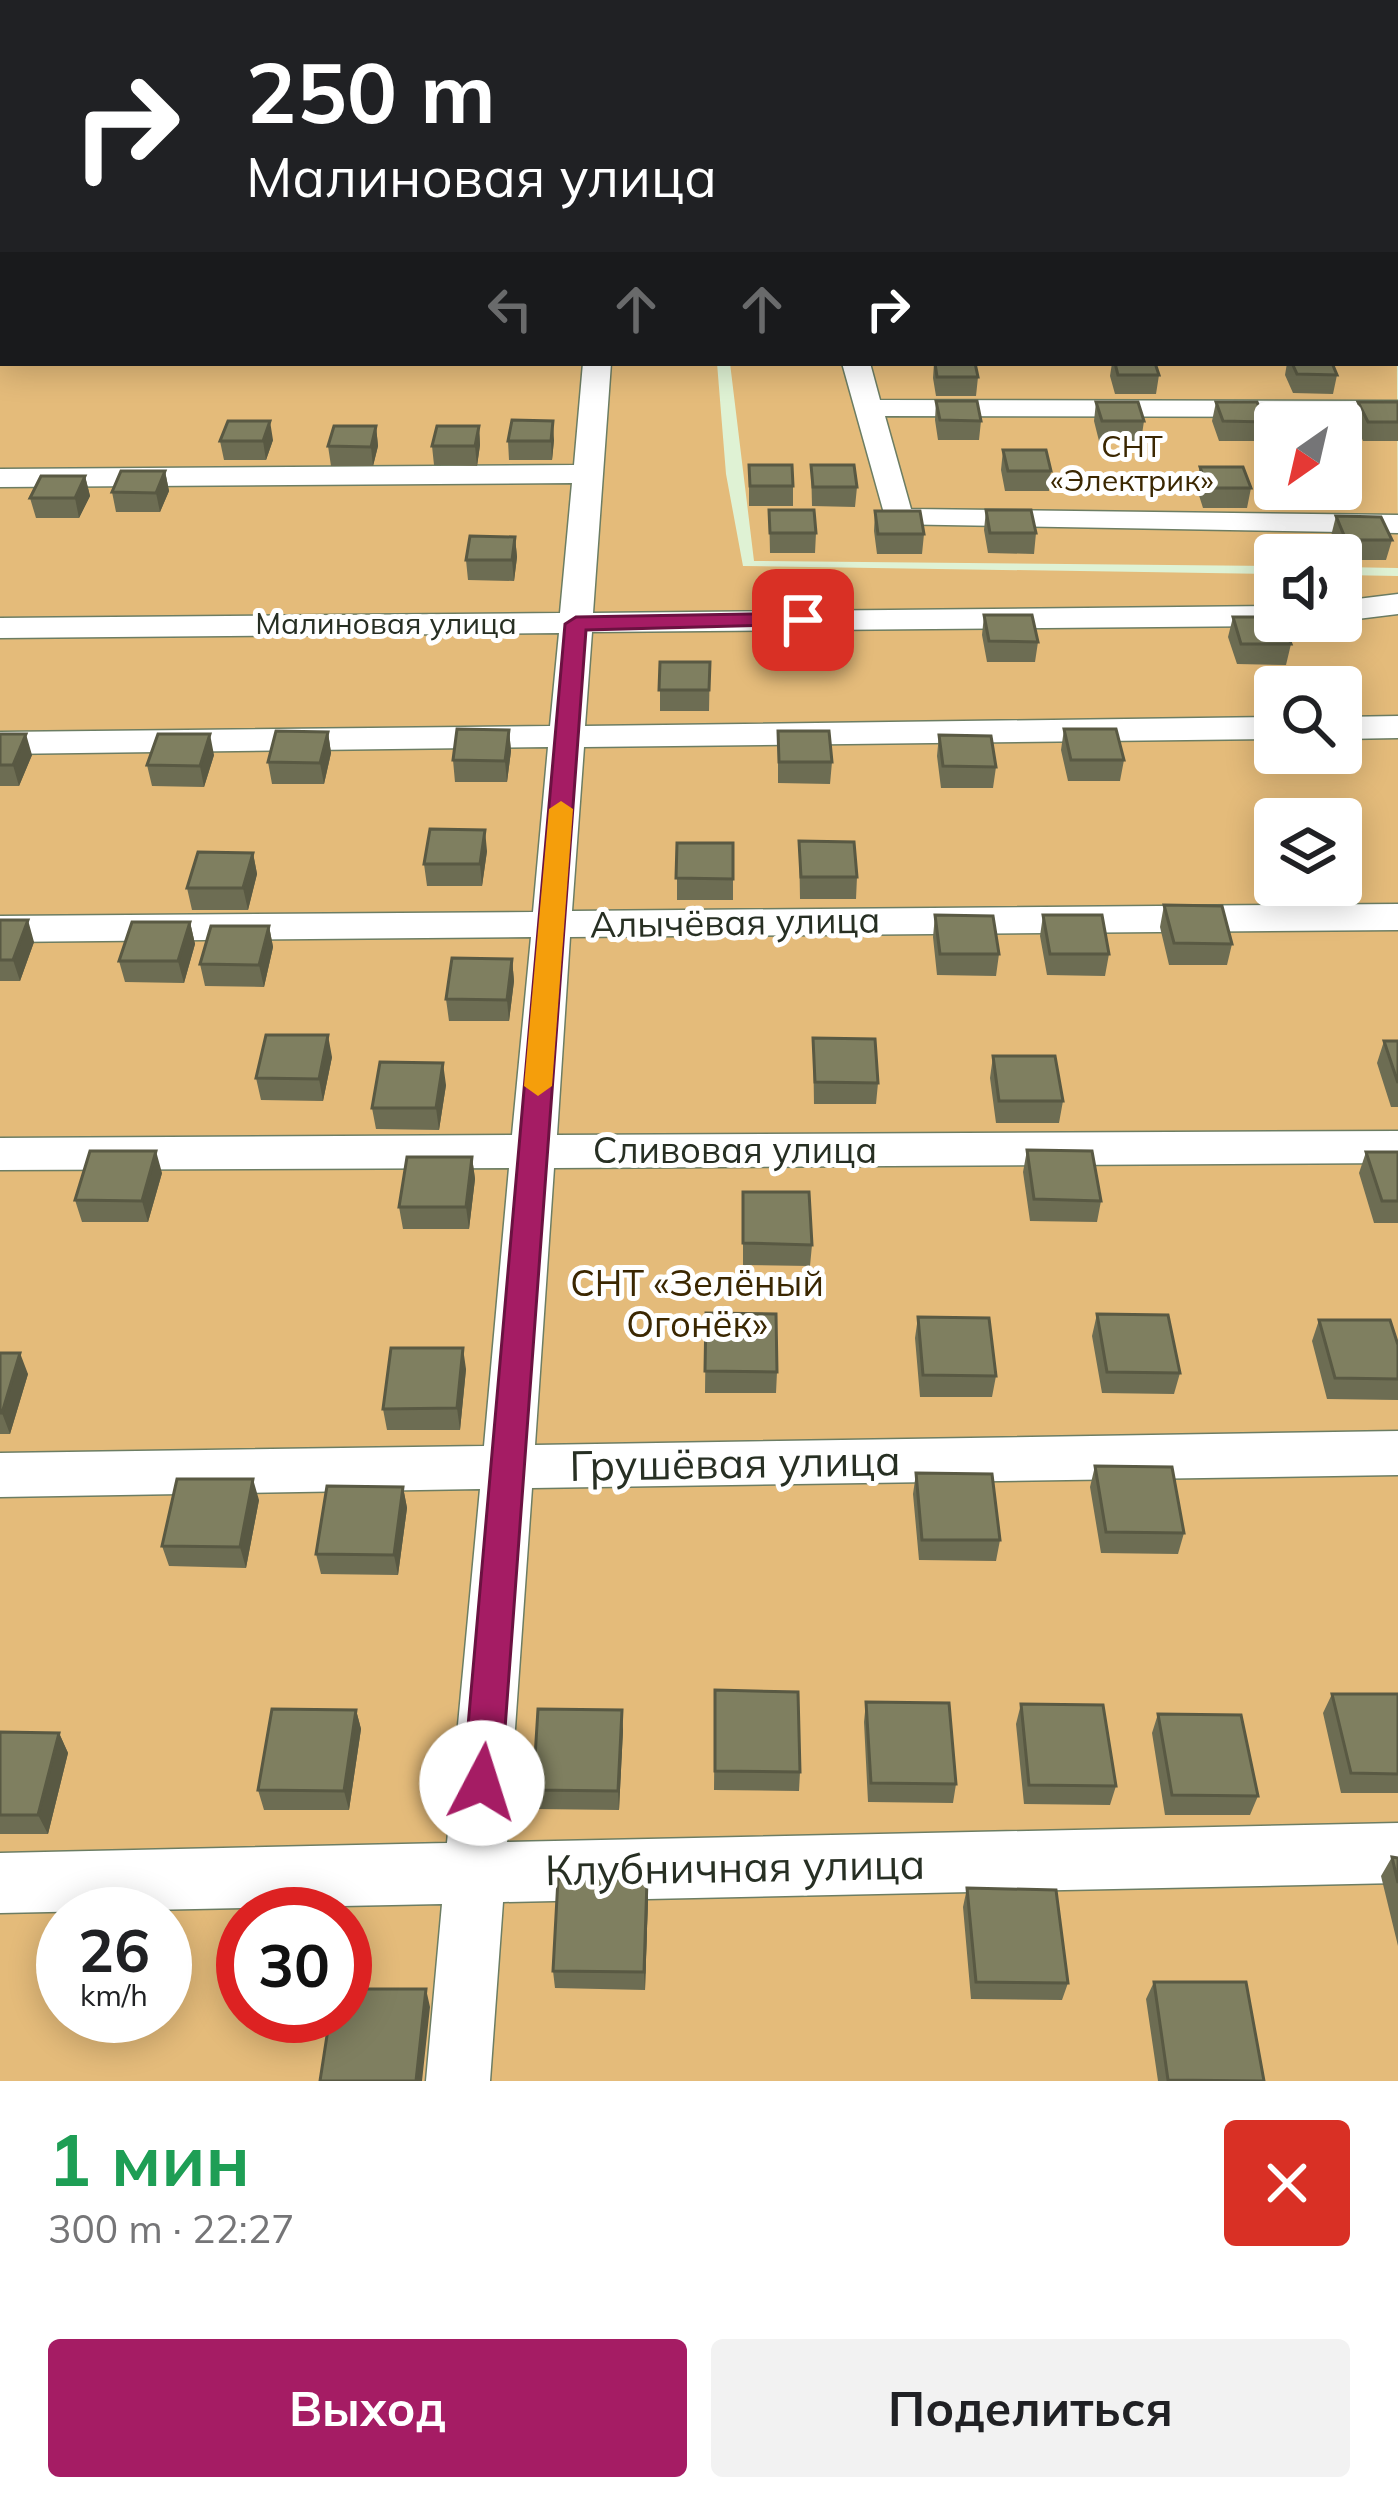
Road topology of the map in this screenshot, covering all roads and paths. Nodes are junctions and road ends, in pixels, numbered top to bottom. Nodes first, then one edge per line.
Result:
1 (1368, 0) edge
2 (1398, 0) edge
3 (597, 366) edge
4 (857, 366) edge
5 (868, 408) junction
6 (1398, 409) edge
7 (588, 474) junction
8 (0, 478) edge
9 (1398, 524) edge
10 (1398, 604) edge
11 (1362, 608) edge
12 (1254, 616) edge
13 (576, 624) junction
14 (0, 628) edge
15 (1398, 727) edge
16 (1254, 728) edge
17 (1362, 728) edge
18 (567, 736) junction
19 (0, 743) edge
20 (1398, 916) edge
21 (551, 924) junction
22 (0, 929) edge
23 (1398, 1147) edge
24 (533, 1151) junction
25 (0, 1154) edge
26 (1398, 1453) edge
27 (507, 1467) junction
28 (0, 1475) edge
29 (1398, 1853) edge
30 (475, 1873) junction
31 (0, 1883) edge
32 (458, 2081) edge

1 - 2 street
3 - 7 street
4 - 5 street
5 - 6 street
5 - 9 street
7 - 8 street
7 - 13 street
10 - 11 street
12 - 13 street, Малиновая улица
13 - 14 street, Малиновая улица
13 - 18 street
15 - 17 street
16 - 18 street
18 - 19 street
18 - 21 street
20 - 21 street, Алычёвая улица
21 - 22 street, Алычёвая улица
21 - 24 street
23 - 24 street, Сливовая улица
24 - 25 street, Сливовая улица
24 - 27 street
26 - 27 street, Грушёвая улица
27 - 28 street, Грушёвая улица
27 - 30 street
29 - 30 street, Клубничная улица
30 - 31 street, Клубничная улица
30 - 32 street

